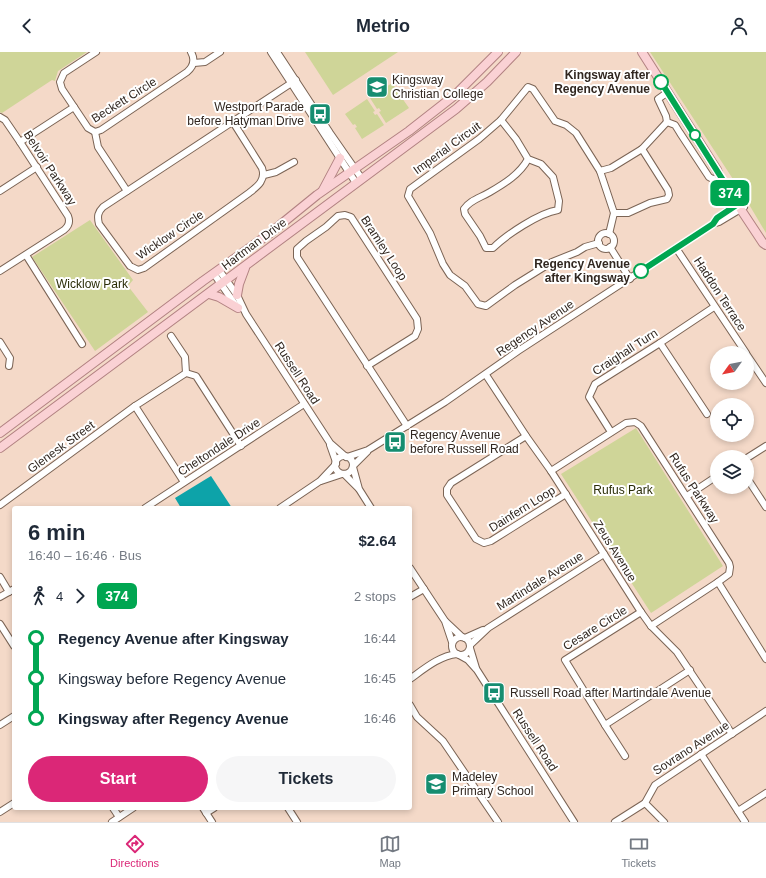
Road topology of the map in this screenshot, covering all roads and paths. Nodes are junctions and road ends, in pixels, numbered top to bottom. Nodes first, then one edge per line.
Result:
1 (96, 52) edge
2 (191, 52) edge
3 (220, 52) edge
4 (271, 52) edge
5 (277, 52) edge
6 (498, 52) edge
7 (516, 52) edge
8 (642, 52) edge
9 (194, 63) junction
10 (293, 82) junction
11 (668, 92) junction
12 (74, 107) junction
13 (0, 117) edge
14 (501, 120) junction
15 (233, 122) junction
16 (667, 122) junction
17 (95, 132) junction
18 (20, 142) junction
19 (642, 149) junction
20 (340, 158) junction
21 (528, 159) junction
22 (294, 162) dead end
23 (37, 167) junction
24 (352, 170) junction
25 (600, 170) junction
26 (717, 170) junction
27 (264, 175) junction
28 (720, 178) junction
29 (359, 181) junction
30 (0, 191) edge
31 (127, 191) junction
32 (321, 192) junction
33 (741, 205) junction
34 (614, 213) junction
35 (609, 234) junction
36 (766, 240) edge
37 (599, 243) junction
38 (766, 245) edge
39 (610, 247) junction
40 (676, 248) junction
41 (26, 255) junction
42 (246, 267) junction
43 (0, 271) edge
44 (217, 272) junction
45 (630, 279) junction
46 (224, 282) junction
47 (209, 294) junction
48 (237, 295) junction
49 (714, 306) junction
50 (238, 308) junction
51 (246, 314) junction
52 (171, 336) dead end
53 (0, 342) edge
54 (660, 342) junction
55 (82, 344) dead end
56 (741, 346) edge
57 (9, 366) dead end
58 (367, 366) junction
59 (754, 366) edge
60 (186, 373) junction
61 (486, 375) junction
62 (766, 383) edge
63 (304, 404) junction
64 (135, 406) junction
65 (707, 414) dead end
66 (407, 426) junction
67 (611, 432) junction
68 (0, 433) edge
69 (526, 436) junction
70 (330, 443) junction
71 (1, 444) edge
72 (241, 446) junction
73 (766, 446) edge
74 (368, 450) junction
75 (754, 454) edge
76 (346, 457) junction
77 (336, 463) junction
78 (353, 467) junction
79 (551, 471) junction
80 (343, 474) junction
81 (320, 481) junction
82 (710, 481) edge
83 (184, 482) junction
84 (360, 489) junction
85 (754, 489) edge
86 (566, 494) junction
87 (687, 496) junction
88 (0, 505) edge
89 (148, 506) edge
90 (283, 506) edge
91 (370, 506) edge
92 (766, 507) edge
93 (604, 554) junction
94 (412, 571) edge
95 (0, 577) edge
96 (718, 582) junction
97 (424, 589) junction
98 (12, 590) edge
99 (412, 596) edge
100 (0, 598) edge
101 (641, 612) junction
102 (445, 621) junction
103 (0, 624) edge
104 (651, 626) junction
105 (488, 628) junction
106 (3, 635) edge
107 (464, 637) junction
108 (452, 643) junction
109 (12, 644) edge
110 (470, 646) junction
111 (458, 655) junction
112 (766, 659) edge
113 (436, 661) junction
114 (477, 670) junction
115 (690, 670) junction
116 (412, 678) edge
117 (412, 708) edge
118 (766, 711) edge
119 (12, 717) edge
120 (605, 724) junction
121 (0, 725) edge
122 (732, 734) junction
123 (701, 754) junction
124 (625, 756) dead end
125 (766, 793) edge
126 (644, 802) junction
127 (12, 804) edge
128 (114, 810) edge
129 (130, 810) edge
130 (289, 810) edge
131 (204, 811) edge
132 (738, 811) junction
133 (0, 812) edge
134 (119, 817) junction
135 (112, 822) edge
136 (212, 822) edge
137 (297, 822) edge
138 (498, 822) edge
139 (574, 822) edge
140 (615, 822) edge
141 (664, 822) edge
142 (745, 822) edge

1 - 12 street, Beckett Circle
2 - 9 street
3 - 9 street, Beckett Circle
4 - 10 street
5 - 10 street
6 - 24 main road, Hartman Drive
7 - 29 main road, Hartman Drive
8 - 11 main road
9 - 17 street, Beckett Circle
10 - 15 street, Wicklow Circle
10 - 20 street
10 - 24 street
11 - 16 street
11 - 26 main road
12 - 17 street, Beckett Circle
12 - 18 street
13 - 18 street, Belvoir Parkway
14 - 21 street
14 - 25 street, Imperial Circuit
14 - 37 street, Imperial Circuit
15 - 27 street
15 - 31 street, Wicklow Circle
16 - 19 street
16 - 28 street
17 - 31 street
18 - 23 street, Belvoir Parkway
19 - 25 street
19 - 34 street
20 - 24 street
20 - 32 main road
21 - 21 street
22 - 27 street
23 - 30 street
23 - 41 street, Belvoir Parkway
24 - 29 street
24 - 32 main road, Hartman Drive
25 - 34 street, Imperial Circuit
26 - 28 main road
26 - 33 main road
27 - 31 street, Wicklow Circle
28 - 33 main road
29 - 42 main road, Hartman Drive
32 - 44 main road, Hartman Drive
33 - 36 main road
33 - 38 main road
33 - 40 street, Regency Avenue
34 - 35 street
35 - 37 street, Imperial Circuit
35 - 39 street
37 - 39 street
39 - 45 street
40 - 45 street, Regency Avenue
40 - 49 street, Haddon Terrace
41 - 43 street, Belvoir Parkway
41 - 55 street
42 - 46 main road, Hartman Drive
42 - 48 main road
44 - 46 street, Russell Road
44 - 68 main road, Hartman Drive
45 - 61 street, Regency Avenue
46 - 47 main road, Hartman Drive
46 - 48 street, Russell Road
46 - 50 street, Russell Road
47 - 50 main road
47 - 71 main road, Hartman Drive
48 - 51 street, Russell Road
49 - 54 street, Craighall Turn
49 - 56 street, Haddon Terrace
50 - 51 street, Russell Road
51 - 63 street, Russell Road
52 - 60 street
53 - 57 street
54 - 65 street
54 - 67 street, Craighall Turn
58 - 58 street, Bramley Loop
58 - 66 street, Bramley Loop
59 - 62 street, Haddon Terrace
60 - 64 street, Glenesk Street
60 - 72 street
61 - 66 street, Regency Avenue
61 - 69 street, Zeus Avenue
63 - 70 street, Russell Road
63 - 72 street, Cheltondale Drive
64 - 83 street
64 - 88 street, Glenesk Street
66 - 74 street, Regency Avenue
67 - 79 street, Rufus Parkway
67 - 87 street, Rufus Parkway
69 - 79 street, Zeus Avenue
69 - 86 street, Dainfern Loop
70 - 76 street, Russell Road
70 - 77 street, Russell Road
72 - 83 street, Cheltondale Drive
73 - 75 street
74 - 76 street, Regency Avenue
74 - 78 street, Regency Avenue
76 - 77 street
76 - 78 street
77 - 80 street
77 - 81 street
78 - 80 street
78 - 84 street
79 - 86 street, Zeus Avenue
80 - 81 street
80 - 84 street
81 - 90 street
82 - 87 street
83 - 89 street, Cheltondale Drive
84 - 91 street
85 - 92 street
86 - 93 street, Zeus Avenue
87 - 96 street, Rufus Parkway
93 - 101 street, Zeus Avenue
93 - 105 street, Martindale Avenue
94 - 97 street
95 - 98 street
96 - 104 street, Rufus Parkway
96 - 112 street
97 - 99 street
97 - 102 street
98 - 100 street
101 - 104 street, Zeus Avenue
101 - 120 street, Cesare Circle
102 - 107 street
102 - 108 street
103 - 106 street
104 - 115 street, Zeus Avenue
105 - 107 street, Martindale Avenue
105 - 110 street, Martindale Avenue
106 - 109 street
107 - 108 street
107 - 110 street
108 - 111 street
108 - 113 street
110 - 111 street
110 - 114 street, Russell Road
111 - 113 street
111 - 114 street, Russell Road
113 - 116 street
114 - 139 street, Russell Road
115 - 120 street
115 - 122 street, Zeus Avenue
117 - 138 street
118 - 122 street, Sovrano Avenue
119 - 121 street
120 - 124 street, Cesare Circle
122 - 123 street, Sovrano Avenue
123 - 126 street, Sovrano Avenue
123 - 132 street
125 - 132 street
126 - 140 street, Sovrano Avenue
126 - 141 street
127 - 133 street
128 - 134 street
129 - 134 street
130 - 137 street
131 - 136 street
132 - 142 street
134 - 135 street

